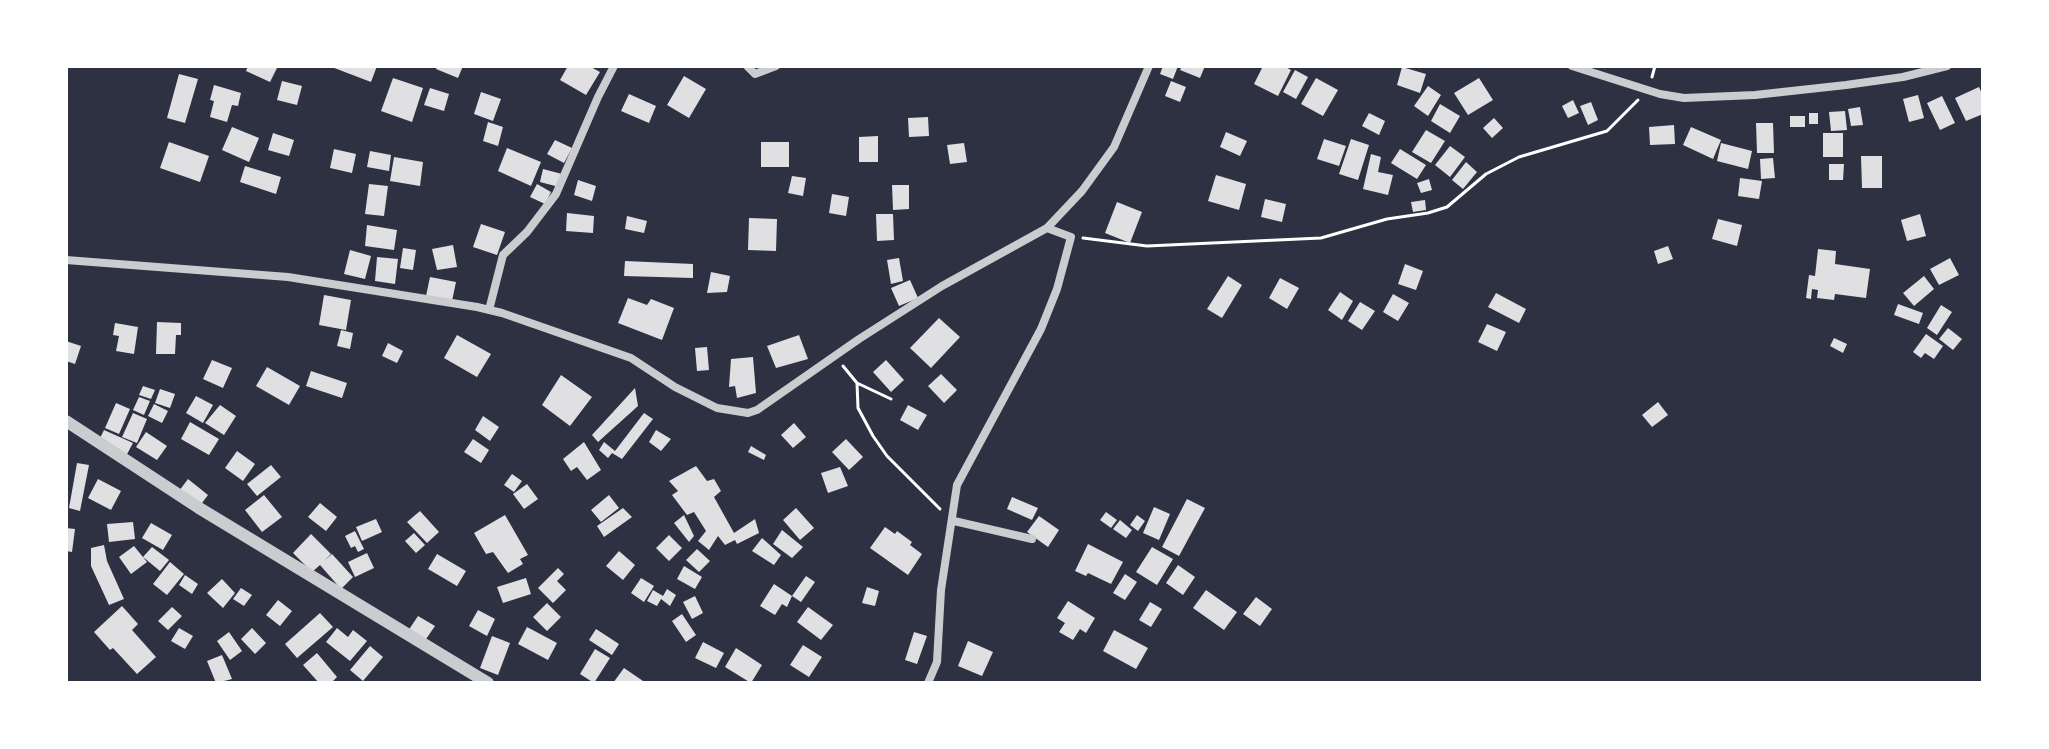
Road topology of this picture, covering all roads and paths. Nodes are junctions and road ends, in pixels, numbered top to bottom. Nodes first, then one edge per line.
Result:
1 (614, 66) edge
2 (747, 66) edge
3 (776, 66) edge
4 (1149, 66) edge
5 (1572, 66) edge
6 (1655, 66) edge
7 (1947, 66) edge
8 (1648, 90) junction
9 (1047, 228) junction
10 (1071, 237) junction
11 (66, 260) edge
12 (489, 310) junction
13 (835, 356) junction
14 (857, 383) junction
15 (891, 399) dead end
16 (66, 421) edge
17 (954, 521) junction
18 (1032, 539) dead end
19 (488, 683) edge
20 (928, 683) edge

1 - 12 street
2 - 3 street
4 - 9 street
5 - 8 street
6 - 8 path
7 - 8 street
8 - 10 path
9 - 10 street
9 - 13 street
10 - 17 street
11 - 12 street
12 - 13 street
13 - 14 path
14 - 15 path
14 - 17 path
16 - 19 street
17 - 18 street
17 - 20 street

